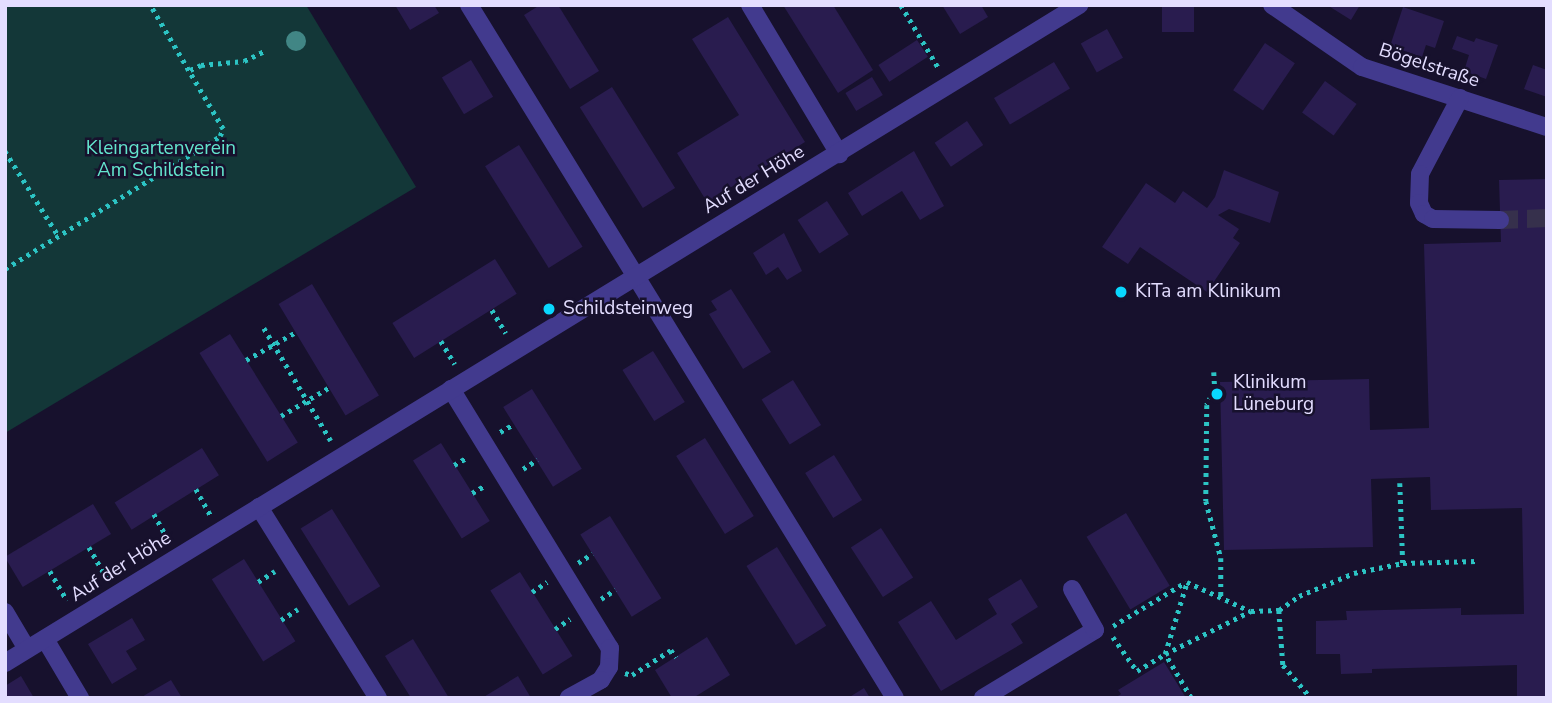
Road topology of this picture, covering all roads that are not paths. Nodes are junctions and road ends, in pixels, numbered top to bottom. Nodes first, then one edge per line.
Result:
1 (469, 5) edge
2 (750, 5) edge
3 (1079, 5) edge
4 (1272, 5) edge
5 (1460, 98) junction
6 (1547, 127) edge
7 (839, 153) junction
8 (1500, 220) tunnel mouth
9 (634, 277) junction
10 (458, 385) junction
11 (259, 507) junction
12 (1072, 589) dead end
13 (5, 612) edge
14 (45, 639) junction
15 (27, 649) junction
16 (5, 663) edge
17 (80, 698) edge
18 (378, 698) edge
19 (569, 698) edge
20 (895, 698) edge
21 (983, 698) edge

1 - 9 street
2 - 7 street
3 - 7 street, Auf der Höhe
4 - 5 street, Bögelstraße
5 - 6 street, Bögelstraße
5 - 8 street
7 - 9 street, Auf der Höhe
9 - 10 street, Auf der Höhe
9 - 20 street
10 - 11 street, Auf der Höhe
10 - 19 street
11 - 14 street, Auf der Höhe
11 - 18 street
12 - 21 street
13 - 15 street
14 - 15 street, Auf der Höhe
14 - 17 street
15 - 16 street, Auf der Höhe

